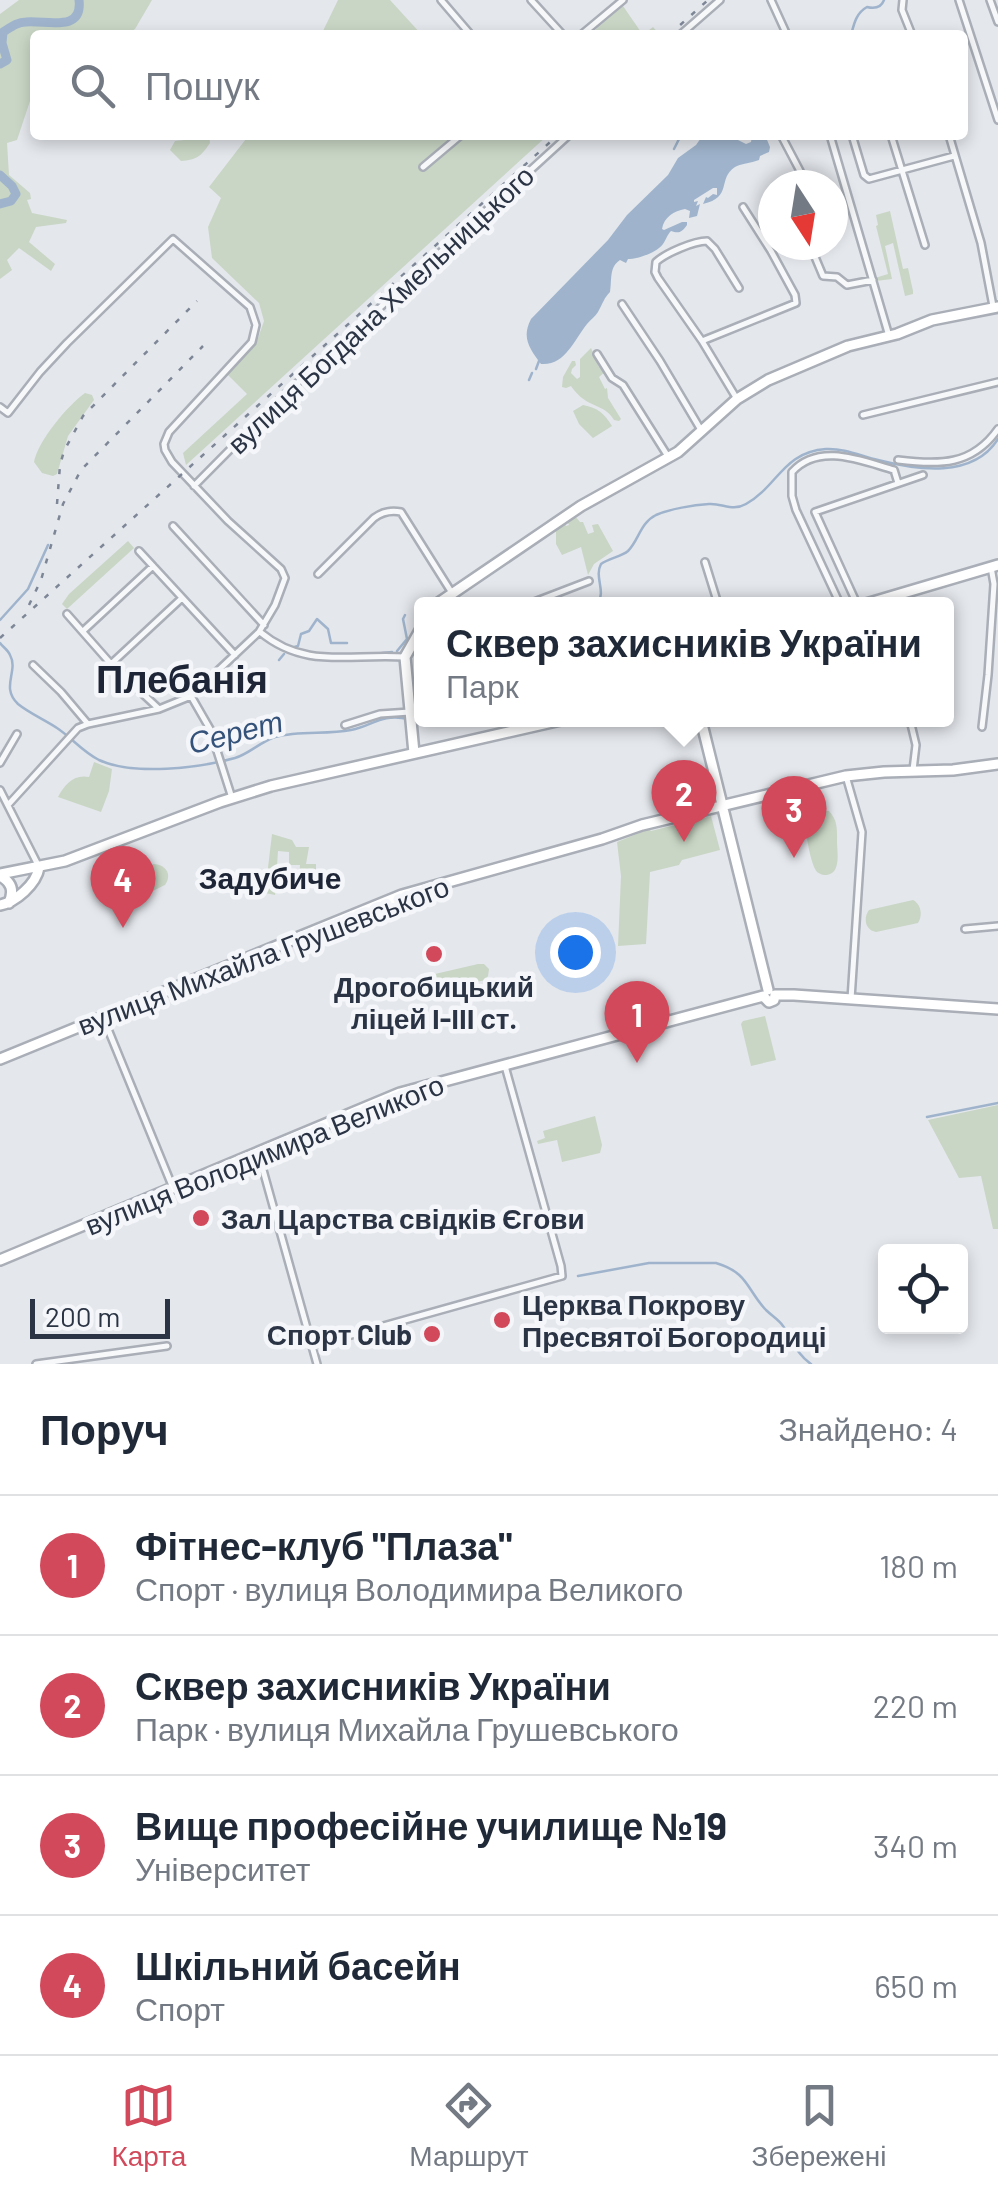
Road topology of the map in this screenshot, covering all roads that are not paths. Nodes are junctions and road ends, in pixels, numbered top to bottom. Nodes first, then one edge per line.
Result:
1 (441, 0) edge
2 (530, 0) edge
3 (608, 0) edge
4 (623, 0) edge
5 (720, 0) edge
6 (771, 0) edge
7 (959, 0) edge
8 (990, 0) edge
9 (902, 2) edge
10 (614, 7) junction
11 (998, 22) edge
12 (467, 30) edge
13 (558, 30) edge
14 (587, 30) edge
15 (686, 30) edge
16 (784, 30) edge
17 (910, 30) edge
18 (998, 120) edge
19 (454, 140) edge
20 (564, 140) edge
21 (784, 140) edge
22 (831, 140) edge
23 (854, 140) edge
24 (893, 140) edge
25 (950, 140) edge
26 (954, 156) junction
27 (423, 167) dead end
28 (799, 170) edge
29 (903, 171) junction
30 (743, 208) dead end
31 (925, 246) dead end
32 (816, 260) edge
33 (873, 280) junction
34 (739, 288) dead end
35 (622, 304) dead end
36 (996, 308) edge
37 (889, 336) junction
38 (702, 340) junction
39 (597, 354) dead end
40 (998, 382) edge
41 (737, 400) junction
42 (0, 407) edge
43 (863, 415) dead end
44 (998, 429) edge
45 (702, 432) junction
46 (669, 458) junction
47 (898, 460) dead end
48 (924, 475) dead end
49 (898, 483) junction
50 (194, 486) junction
51 (172, 526) dead end
52 (139, 551) dead end
53 (704, 562) dead end
54 (153, 566) junction
55 (994, 566) edge
56 (318, 574) dead end
57 (589, 581) dead end
58 (452, 593) junction
59 (447, 597) edge
60 (547, 597) edge
61 (716, 597) edge
62 (837, 597) edge
63 (854, 597) edge
64 (894, 597) edge
65 (182, 598) junction
66 (67, 614) dead end
67 (261, 628) junction
68 (82, 631) junction
69 (414, 641) edge
70 (234, 655) junction
71 (405, 657) junction
72 (33, 664) dead end
73 (111, 664) junction
74 (191, 696) junction
75 (160, 710) junction
76 (411, 718) junction
77 (88, 724) junction
78 (345, 725) dead end
79 (531, 727) edge
80 (703, 727) edge
81 (912, 727) edge
82 (982, 727) dead end
83 (17, 734) dead end
84 (414, 754) junction
85 (0, 764) edge
86 (998, 764) edge
87 (912, 772) junction
88 (846, 776) junction
89 (0, 790) edge
90 (232, 798) junction
91 (8, 805) junction
92 (722, 807) junction
93 (39, 868) junction
94 (0, 875) edge
95 (5, 904) edge
96 (998, 926) edge
97 (965, 929) dead end
98 (769, 994) junction
99 (851, 999) junction
100 (998, 1008) edge
101 (103, 1017) junction
102 (0, 1059) edge
103 (504, 1065) junction
104 (258, 1152) junction
105 (174, 1188) junction
106 (0, 1260) edge
107 (167, 1346) dead end
108 (312, 1346) junction
109 (103, 1355) junction
110 (36, 1364) edge
111 (104, 1364) edge
112 (317, 1364) edge

1 - 12 street
2 - 13 street
3 - 10 street
4 - 10 street
5 - 15 street
6 - 16 street
7 - 18 street
8 - 11 street
9 - 17 street
10 - 14 street
19 - 27 street
20 - 50 street, вулиця Богдана Хмельницького
21 - 28 street
22 - 33 street
23 - 29 street
24 - 29 street
25 - 26 street
26 - 29 street
26 - 36 street
29 - 31 street
30 - 38 street
32 - 33 street
33 - 37 street
34 - 38 street
35 - 45 street
36 - 37 street
37 - 41 street
38 - 41 street
39 - 46 street
40 - 43 street
41 - 45 street
42 - 50 street
44 - 47 street
45 - 46 street
46 - 58 street
48 - 49 street
49 - 62 street
49 - 63 street
50 - 67 street
51 - 67 street
52 - 54 street
53 - 61 street
54 - 65 street
54 - 68 street
55 - 64 street
55 - 82 street
56 - 58 street
57 - 60 street
58 - 59 street
65 - 70 street
65 - 73 street
66 - 68 street
67 - 70 street
67 - 71 street
68 - 73 street
69 - 71 street
70 - 74 street
71 - 76 street
72 - 77 street
73 - 75 street
74 - 75 street
74 - 90 street
75 - 77 street
76 - 78 street
76 - 84 street
77 - 91 street
79 - 84 street
80 - 92 street
81 - 87 street
83 - 85 street
84 - 90 street
86 - 87 street, вулиця Михайла Грушевського
87 - 88 street, вулиця Михайла Грушевського
88 - 92 street, вулиця Михайла Грушевського
88 - 99 street
89 - 91 street
90 - 93 street
91 - 93 street
92 - 98 street
92 - 101 street, вулиця Михайла Грушевського
93 - 94 street
93 - 95 street
94 - 95 street
96 - 97 street
98 - 99 street, вулиця Володимира Великого
98 - 103 street, вулиця Володимира Великого
99 - 100 street, вулиця Володимира Великого
101 - 102 street, вулиця Михайла Грушевського
101 - 105 street
103 - 104 street, вулиця Володимира Великого
103 - 108 street
104 - 105 street, вулиця Володимира Великого
104 - 108 street
105 - 106 street, вулиця Володимира Великого
107 - 109 street
108 - 112 street
109 - 110 street
109 - 111 street

